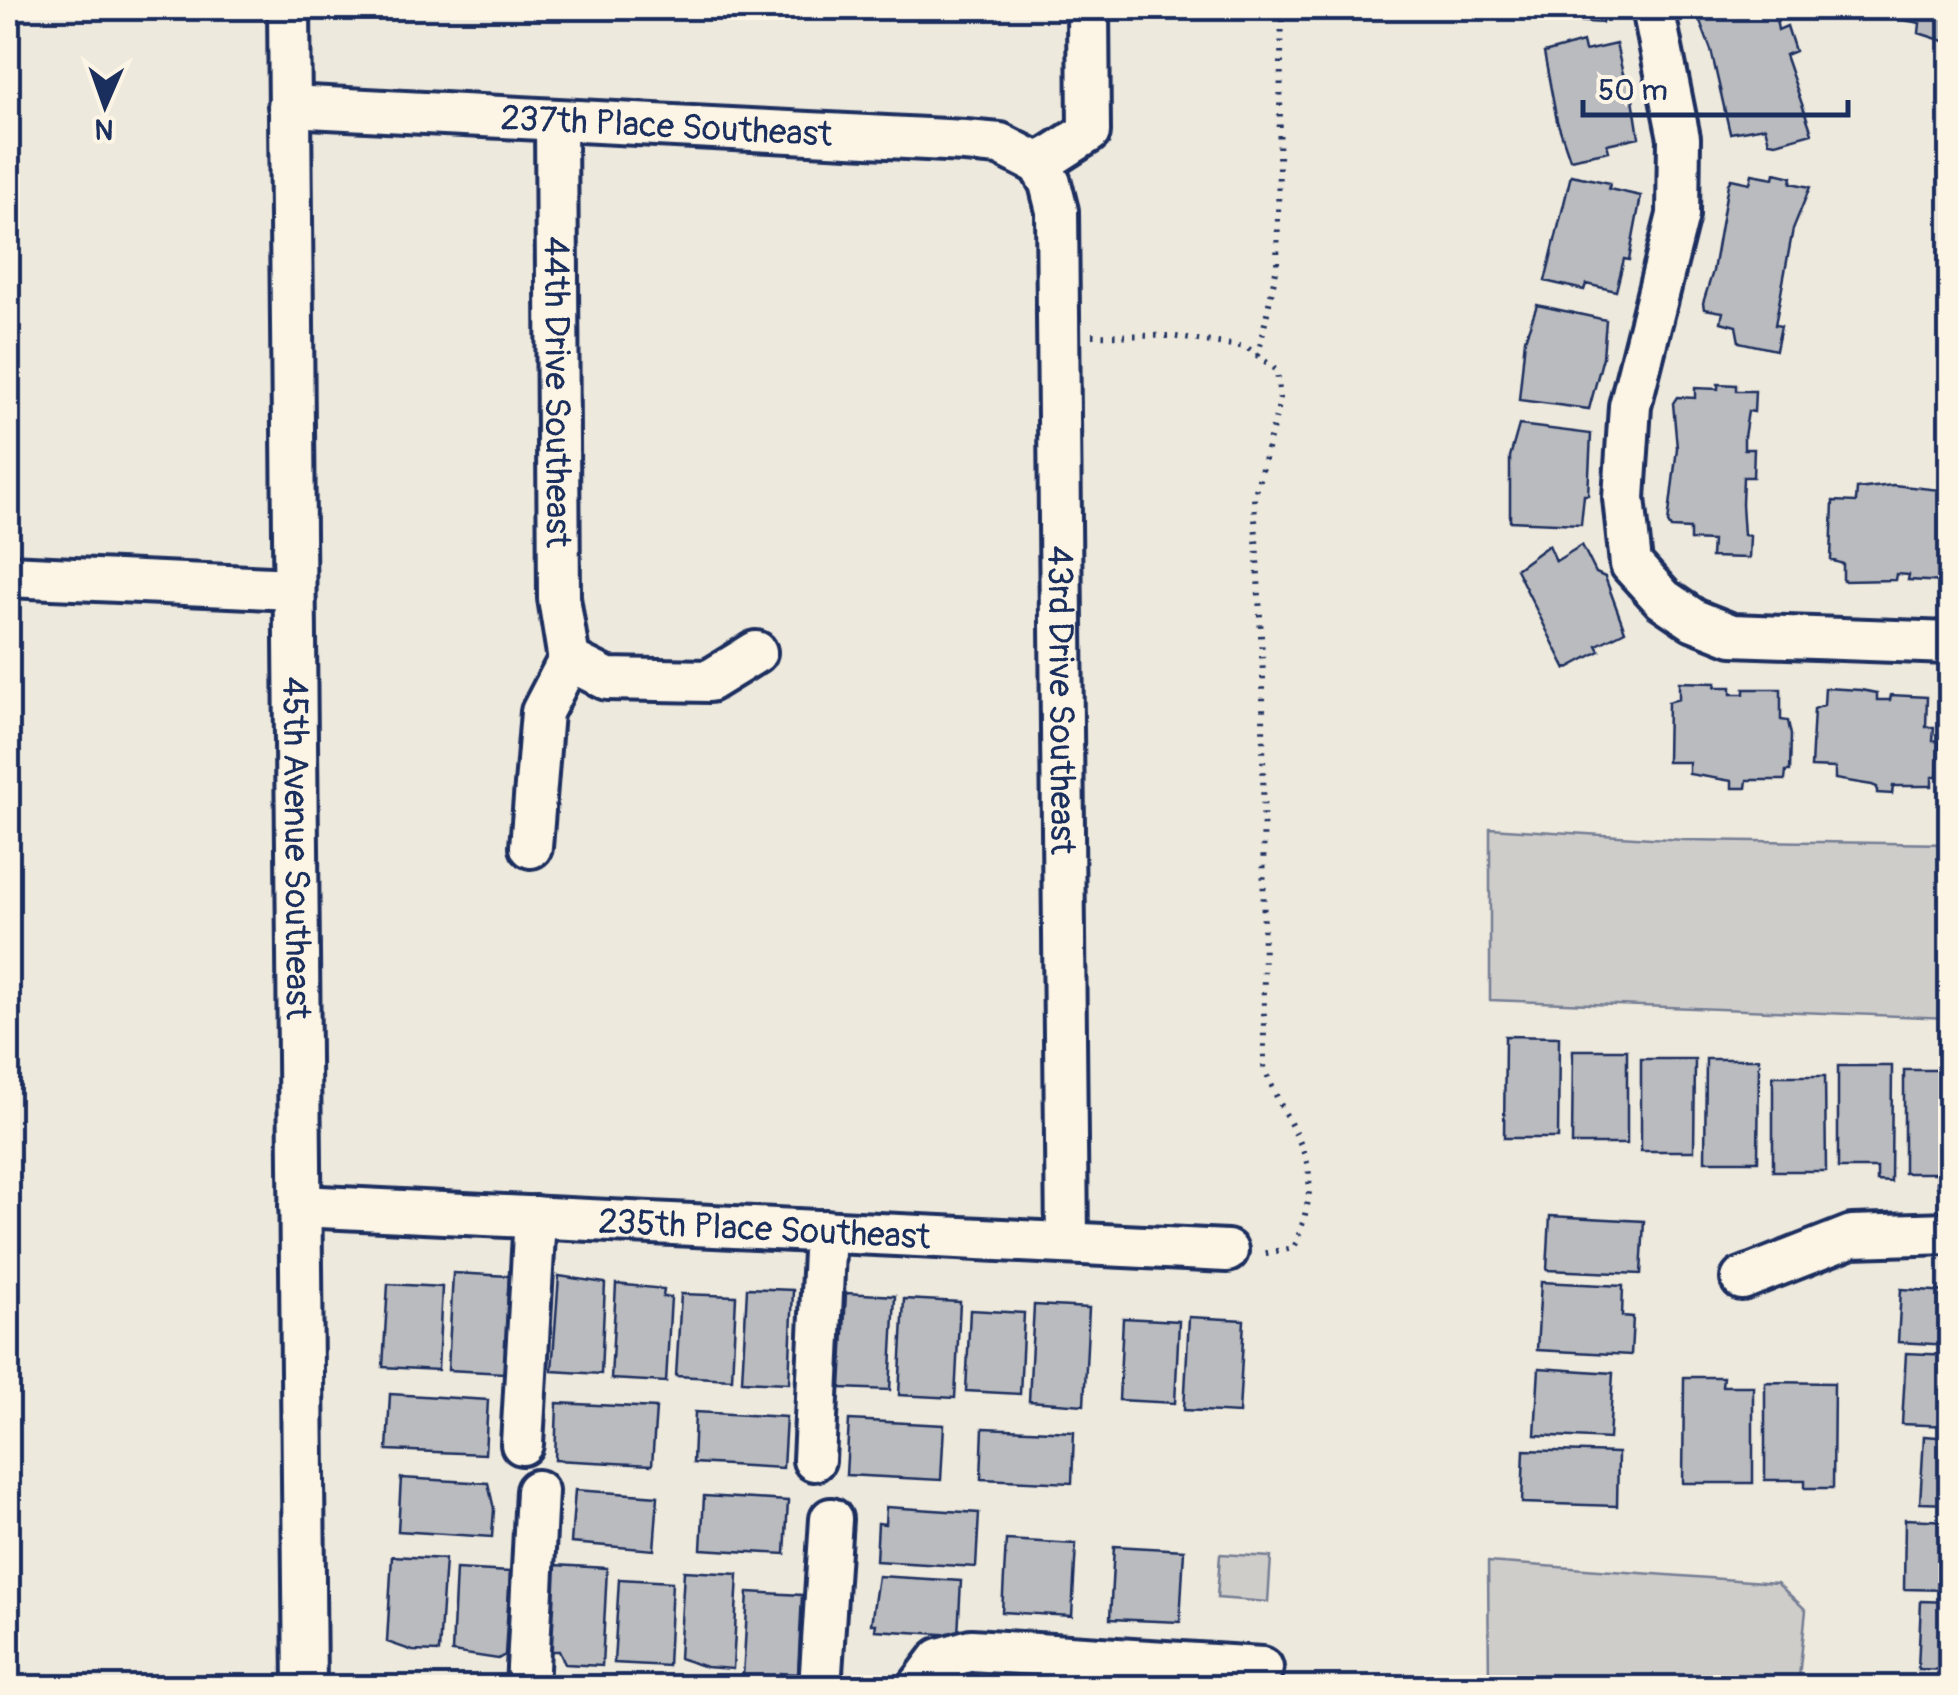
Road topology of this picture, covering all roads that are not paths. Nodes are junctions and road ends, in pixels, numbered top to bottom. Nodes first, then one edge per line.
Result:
1 (289, 8) edge
2 (1088, 8) edge
3 (1653, 8) edge
4 (290, 106) junction
5 (556, 122) junction
6 (1039, 164) junction
7 (8, 576) edge
8 (294, 589) junction
9 (1950, 643) edge
10 (756, 652) dead end
11 (568, 660) junction
12 (531, 847) dead end
13 (300, 1206) junction
14 (535, 1217) junction
15 (825, 1231) junction
16 (1950, 1233) edge
17 (1066, 1242) junction
18 (1228, 1250) road end
19 (1742, 1279) dead end
20 (522, 1444) dead end
21 (814, 1460) dead end
22 (537, 1491) dead end
23 (831, 1520) dead end
24 (1262, 1668) dead end
25 (305, 1688) edge
26 (527, 1688) edge
27 (820, 1688) edge
28 (918, 1688) edge

1 - 4 street, 45th Avenue Southeast
2 - 6 street
3 - 9 street
4 - 5 street, 237th Place Southeast
4 - 8 street, 45th Avenue Southeast
5 - 6 street, 237th Place Southeast
5 - 11 street, 44th Drive Southeast
6 - 17 street, 43rd Drive Southeast
7 - 8 street
8 - 13 street, 45th Avenue Southeast
10 - 11 street
11 - 12 street
13 - 14 street, 235th Place Southeast
13 - 25 street, 45th Avenue Southeast
14 - 15 street, 235th Place Southeast
14 - 20 street
15 - 17 street, 235th Place Southeast
15 - 21 street
16 - 19 street
17 - 18 street, 235th Place Southeast
22 - 26 street
23 - 27 street
24 - 28 street

